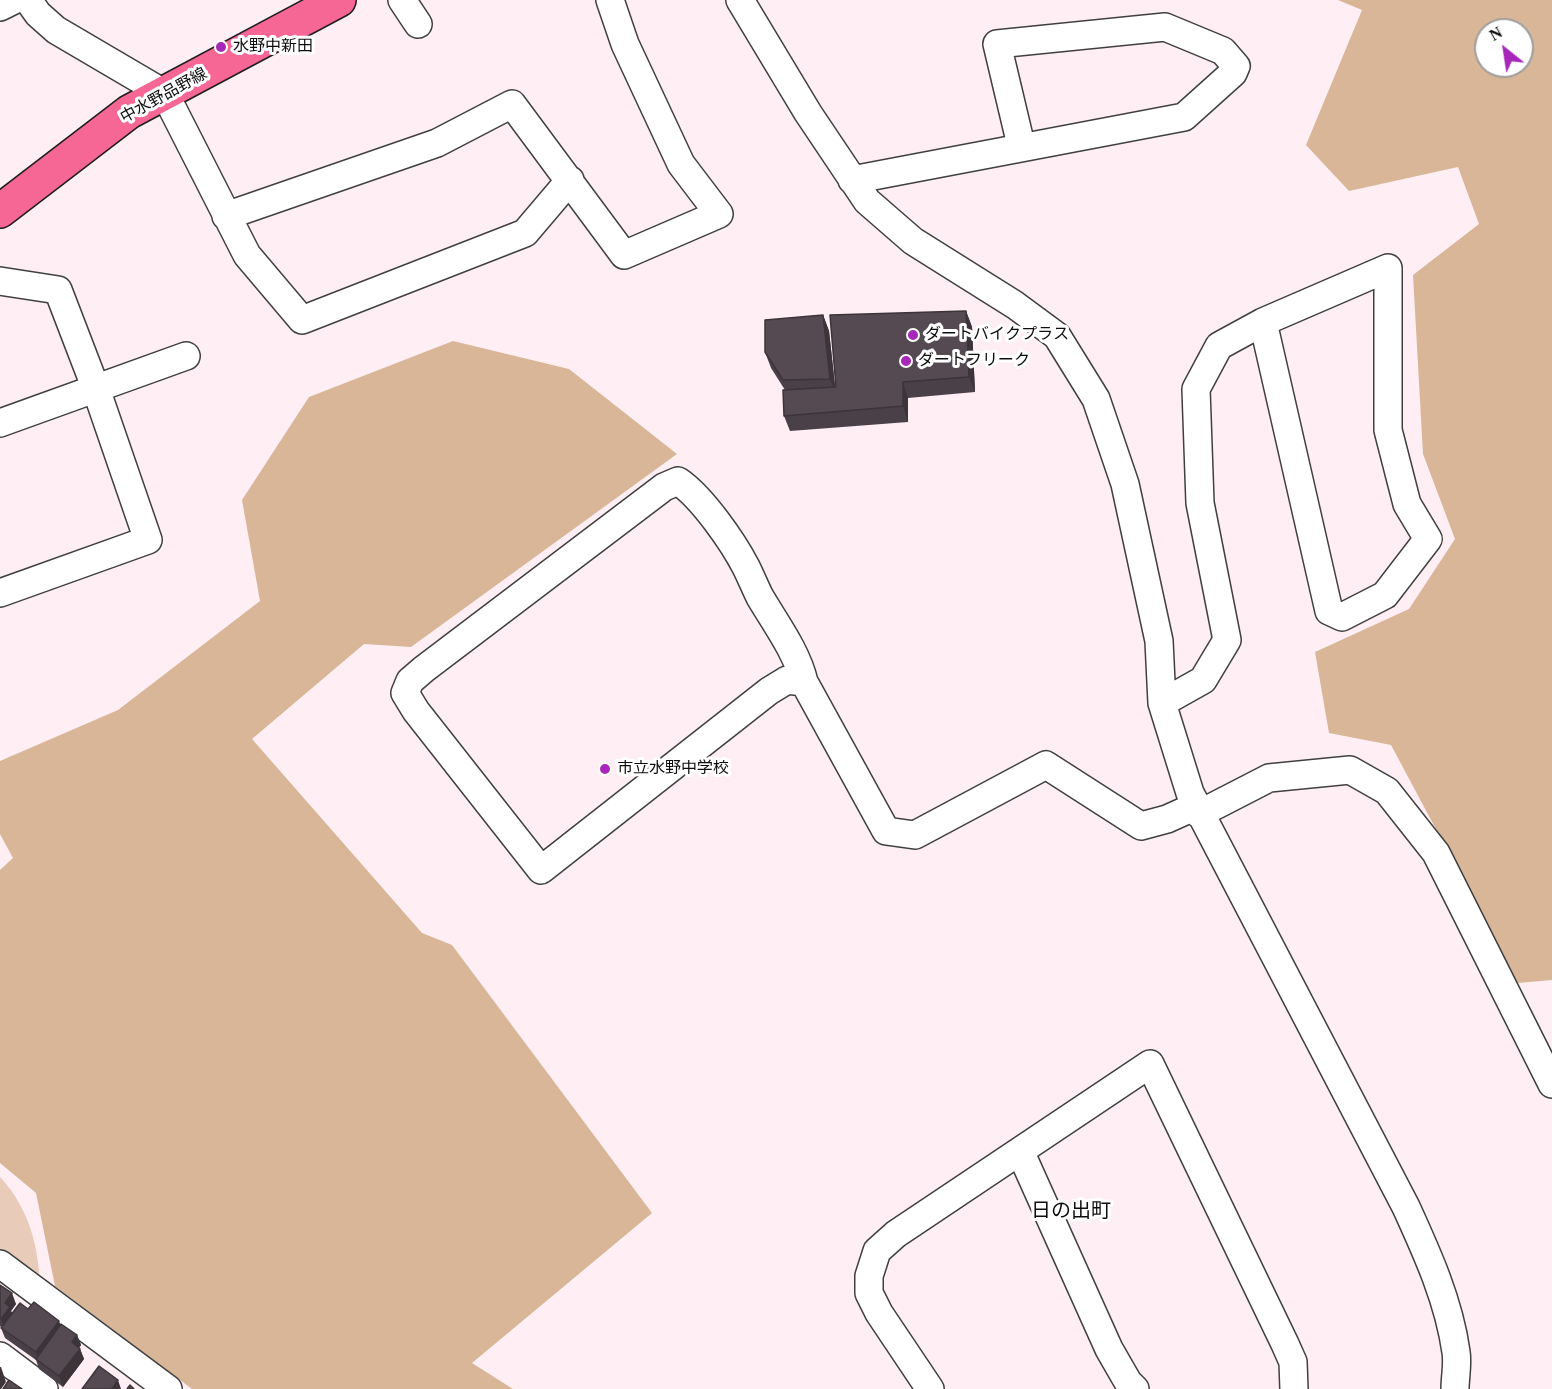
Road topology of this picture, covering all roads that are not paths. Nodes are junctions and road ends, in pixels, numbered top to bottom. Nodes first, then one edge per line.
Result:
1 (14, 0) edge
2 (27, 0) edge
3 (339, 0) edge
4 (402, 0) edge
5 (610, 0) edge
6 (740, 0) edge
7 (0, 7) edge
8 (418, 24) dead end
9 (165, 94) junction
10 (1021, 145) dead end
11 (570, 180) junction
12 (852, 180) junction
13 (0, 212) edge
14 (226, 216) junction
15 (0, 281) edge
16 (1263, 322) junction
17 (186, 356) dead end
18 (96, 389) junction
19 (0, 423) edge
20 (0, 593) edge
21 (804, 682) junction
22 (1162, 703) junction
23 (1198, 810) junction
24 (1552, 1084) edge
25 (1020, 1151) junction
26 (0, 1264) edge
27 (117, 1350) junction
28 (0, 1356) edge
29 (100, 1373) edge
30 (44, 1389) edge
31 (168, 1389) edge
32 (930, 1389) edge
33 (1135, 1389) edge
34 (1294, 1389) edge
35 (1455, 1389) edge

1 - 7 street
2 - 9 street
3 - 9 main road, 中水野品野線
4 - 8 street
5 - 11 street
6 - 12 street
9 - 13 main road, 中水野品野線
9 - 14 street
10 - 12 street
11 - 14 street
11 - 14 street
12 - 22 street
15 - 18 street
16 - 16 street
16 - 22 street
17 - 18 street
18 - 19 street
18 - 20 street
21 - 21 street
21 - 23 street
22 - 23 street
23 - 24 street
23 - 35 street
25 - 32 street
25 - 33 street
25 - 34 street
26 - 27 street
27 - 29 street
27 - 31 street
28 - 30 street

